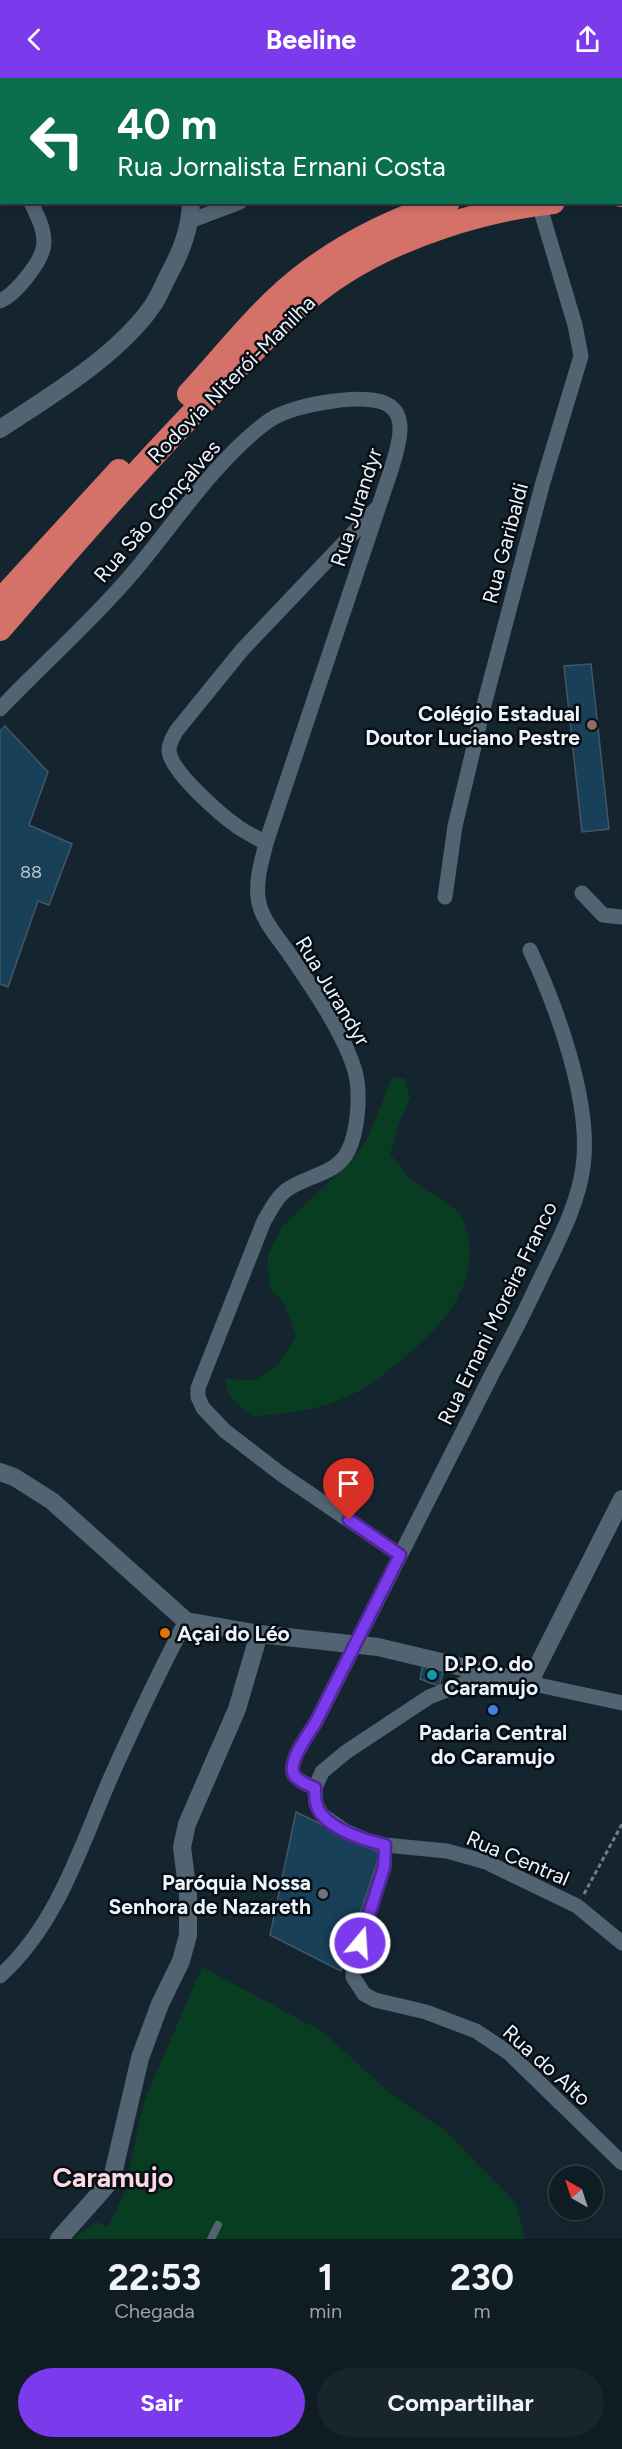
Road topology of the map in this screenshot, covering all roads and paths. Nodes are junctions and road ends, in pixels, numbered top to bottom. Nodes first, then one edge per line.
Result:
1 (32, 204) edge
2 (230, 204) edge
3 (442, 204) edge
4 (541, 204) edge
5 (546, 204) edge
6 (191, 212) edge
7 (0, 302) edge
8 (377, 401) joint
9 (0, 429) edge
10 (379, 506) junction
11 (0, 601) edge
12 (0, 628) edge
13 (0, 709) edge
14 (266, 843) junction
15 (582, 893) dead end
16 (445, 897) dead end
17 (622, 916) edge
18 (530, 950) dead end
19 (0, 1472) edge
20 (622, 1500) edge
21 (400, 1555) junction
22 (186, 1621) junction
23 (258, 1634) junction
24 (356, 1644) junction
25 (488, 1674) junction
26 (529, 1683) junction
27 (622, 1703) edge
28 (315, 1788) junction
29 (622, 1824) edge
30 (385, 1845) junction
31 (577, 1906) junction
32 (622, 1943) edge
33 (0, 1976) edge
34 (622, 2163) edge
35 (218, 2225) dead end
36 (59, 2239) edge
37 (211, 2239) edge

1 - 7 street
2 - 6 street
3 - 11 highway, Rodovia Niterói-Manilha
4 - 12 highway, Rodovia Niterói-Manilha
5 - 16 street, Rua Garibaldi
6 - 9 street
8 - 10 street, Rua Jurandyr
8 - 13 street, Rua São Gonçalves
10 - 14 street, Rua Jurandyr
10 - 14 street
14 - 21 street, Rua Jurandyr
15 - 17 street
18 - 21 street, Rua Ernani Moreira Franco
19 - 22 street
20 - 26 street
21 - 24 street, Rua Ernani Moreira Franco
22 - 23 street
22 - 33 street
23 - 24 street
23 - 36 street
24 - 25 street
24 - 28 street
25 - 26 street
25 - 28 street
26 - 27 street
28 - 30 street, Rua Central
29 - 31 path
30 - 31 street, Rua Central
30 - 34 street, Rua do Alto
31 - 32 street, Rua Central
35 - 37 lane

